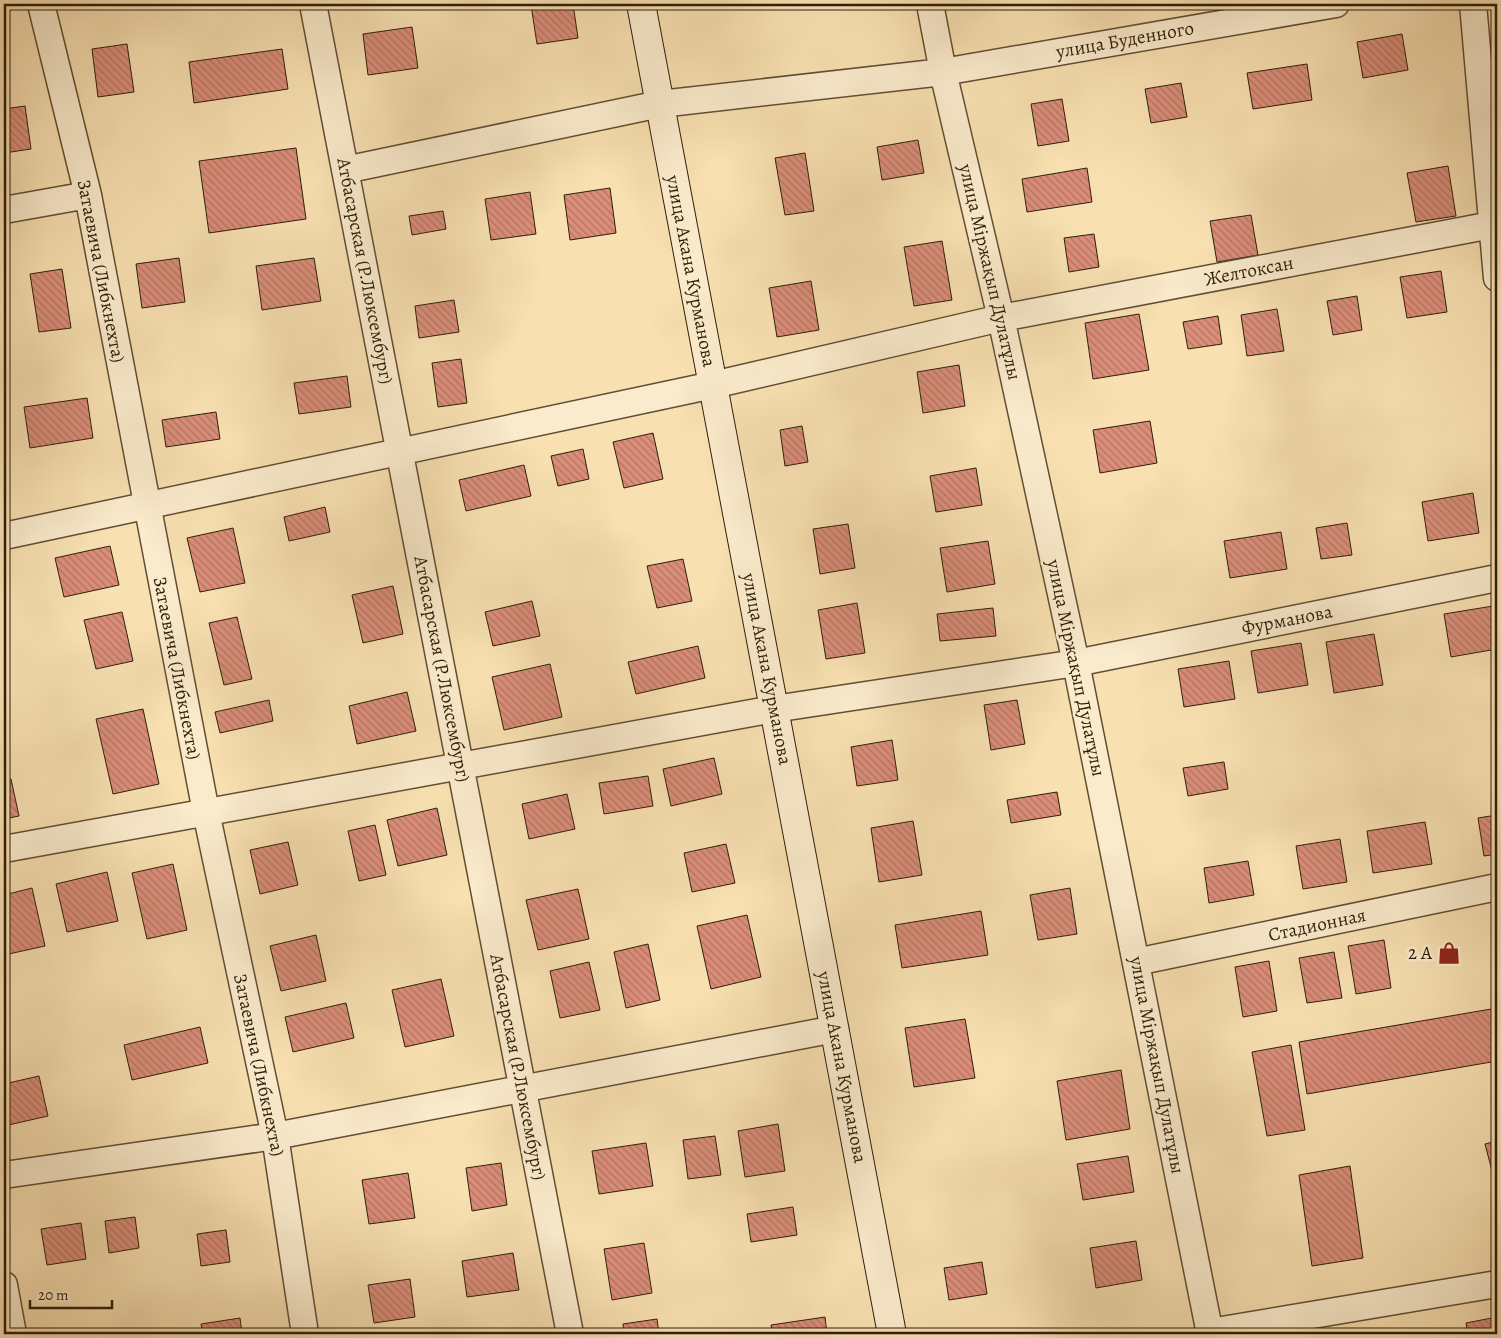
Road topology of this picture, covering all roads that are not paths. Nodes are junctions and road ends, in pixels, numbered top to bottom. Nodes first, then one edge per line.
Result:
1 (41, 4) edge
2 (313, 4) edge
3 (641, 4) edge
4 (930, 4) edge
5 (1336, 4) edge
6 (1473, 4) edge
7 (943, 72) junction
8 (660, 104) junction
9 (345, 170) junction
10 (88, 195) junction
11 (4, 210) edge
12 (1495, 225) edge
13 (1497, 278) edge
14 (1001, 318) junction
15 (713, 385) junction
16 (400, 452) junction
17 (146, 506) junction
18 (4, 536) edge
19 (1497, 578) edge
20 (1076, 663) junction
21 (774, 708) junction
22 (460, 766) junction
23 (206, 812) junction
24 (4, 849) edge
25 (1497, 887) edge
26 (1136, 962) junction
27 (835, 1029) junction
28 (522, 1088) junction
29 (275, 1136) junction
30 (4, 1175) edge
31 (1497, 1284) edge
32 (4, 1285) edge
33 (1210, 1333) edge
34 (13, 1334) edge
35 (305, 1334) edge
36 (570, 1334) edge
37 (892, 1334) edge

1 - 10 street, Затаевича (Либкнехта)
2 - 9 street, Атбасарская (Р.Люксембург)
3 - 8 main road, улица Акана Курманова
4 - 7 street, улица Міржақып Дулатұлы
5 - 7 street, улица Буденного
6 - 12 street
7 - 8 street, улица Буденного
7 - 14 street, улица Міржақып Дулатұлы
8 - 9 street, улица Буденного
8 - 15 main road, улица Акана Курманова
9 - 16 street, Атбасарская (Р.Люксембург)
10 - 11 street
10 - 17 street, Затаевича (Либкнехта)
12 - 13 street
12 - 14 street, Желтоксан
14 - 15 street, Желтоксан
14 - 20 street, улица Міржақып Дулатұлы
15 - 16 street, Желтоксан
15 - 21 main road, улица Акана Курманова
16 - 17 street, Желтоксан
16 - 22 street, Атбасарская (Р.Люксембург)
17 - 18 street, Желтоксан
17 - 23 street, Затаевича (Либкнехта)
19 - 20 street, Фурманова
20 - 21 street, Фурманова
20 - 26 street, улица Міржақып Дулатұлы
21 - 22 street, Фурманова
21 - 27 main road, улица Акана Курманова
22 - 23 street, Фурманова
22 - 28 street, Атбасарская (Р.Люксембург)
23 - 24 street, Фурманова
23 - 29 street, Затаевича (Либкнехта)
25 - 26 street, Стадионная
26 - 33 street, улица Міржақып Дулатұлы
27 - 28 street
27 - 37 main road, улица Акана Курманова
28 - 29 street
28 - 36 street, Атбасарская (Р.Люксембург)
29 - 30 street
29 - 35 street, Затаевича (Либкнехта)
31 - 33 street
32 - 34 street

